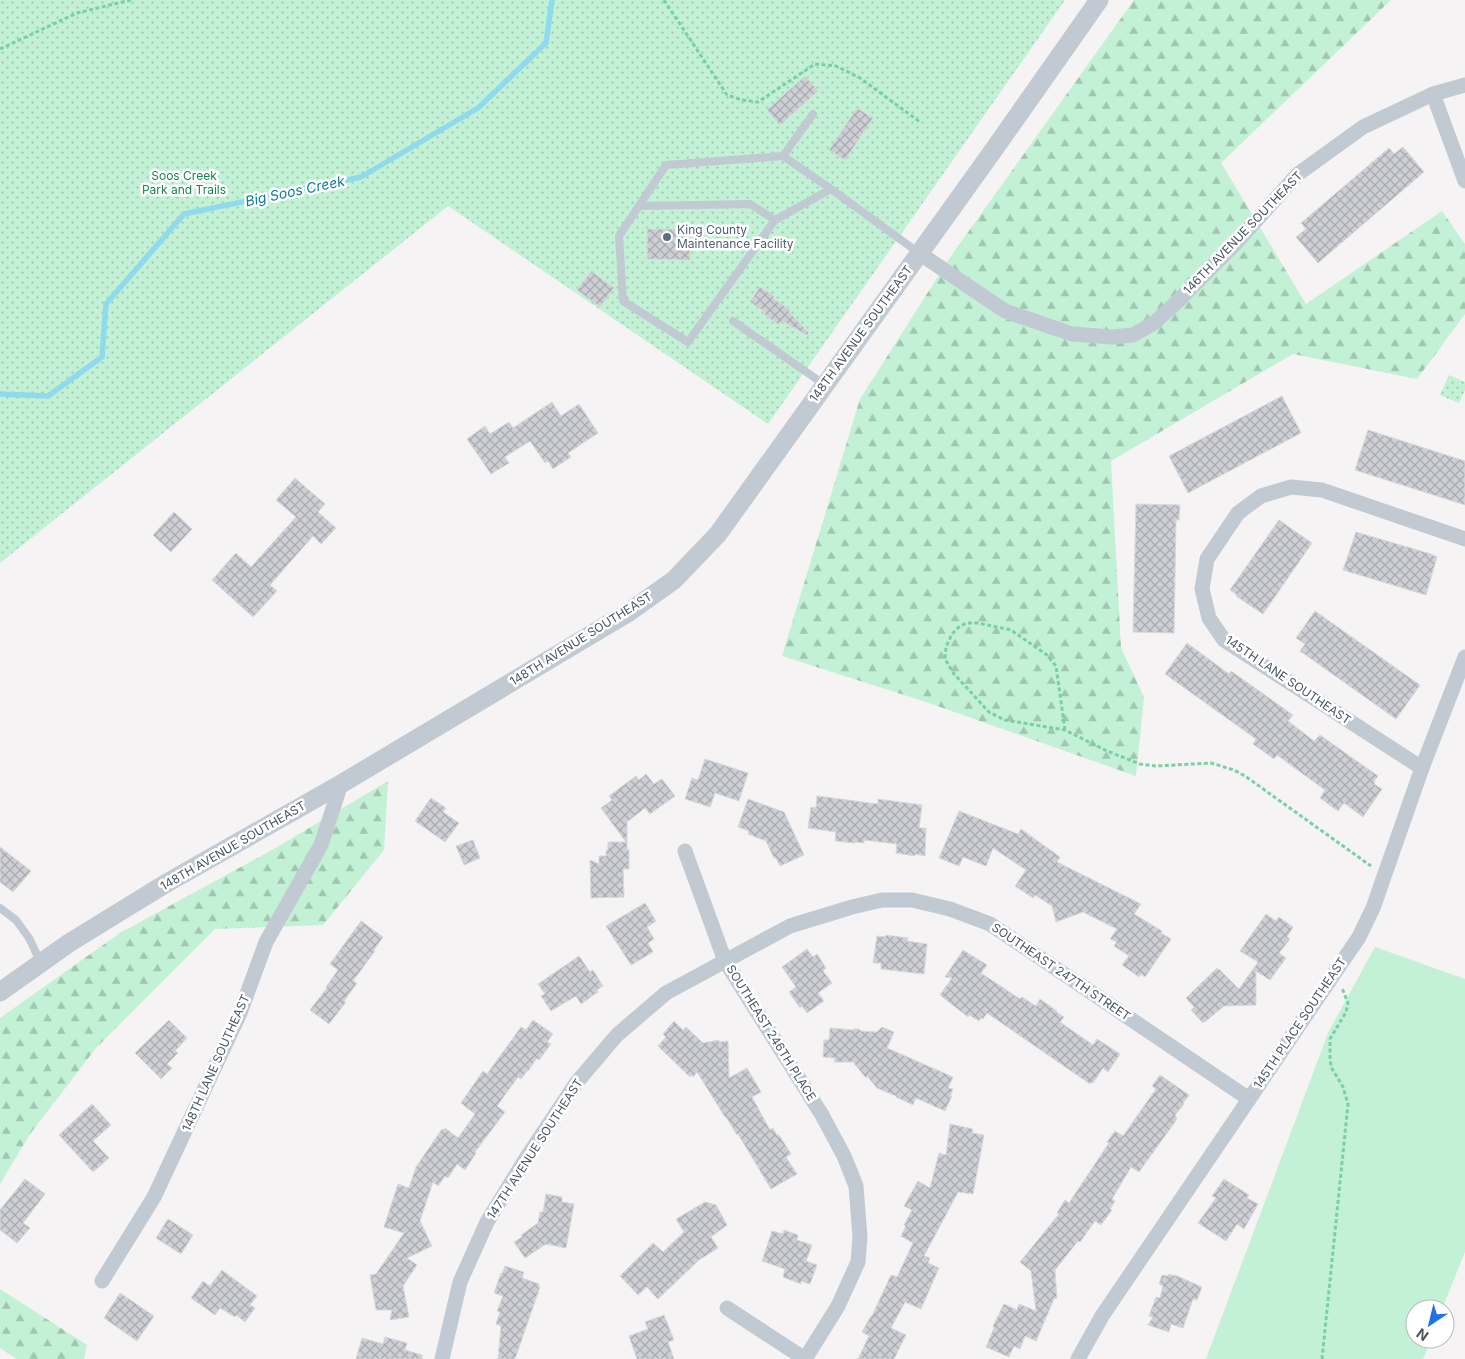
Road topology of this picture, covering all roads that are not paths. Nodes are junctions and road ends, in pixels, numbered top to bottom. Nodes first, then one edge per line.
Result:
1 (1099, 0) edge
2 (1465, 85) edge
3 (1433, 94) junction
4 (813, 114) dead end
5 (784, 156) junction
6 (1465, 181) edge
7 (830, 189) junction
8 (639, 206) junction
9 (775, 220) junction
10 (920, 253) junction
11 (733, 321) dead end
12 (825, 385) junction
13 (1465, 539) edge
14 (1465, 658) edge
15 (1422, 768) junction
16 (341, 784) junction
17 (685, 850) dead end
18 (852, 907) joint
19 (0, 908) edge
20 (725, 961) junction
21 (41, 963) junction
22 (0, 992) edge
23 (1249, 1099) junction
24 (102, 1281) dead end
25 (727, 1308) dead end
26 (442, 1359) edge
27 (805, 1359) edge
28 (1078, 1359) edge

1 - 10 street, 148TH AVENUE SOUTHEAST
2 - 3 street, 146TH AVENUE SOUTHEAST
3 - 6 street
3 - 10 street, 146TH AVENUE SOUTHEAST
4 - 5 lane
5 - 7 lane
5 - 8 lane
7 - 9 lane
7 - 10 lane
8 - 9 lane
8 - 9 lane
10 - 12 street, 148TH AVENUE SOUTHEAST
11 - 12 lane
12 - 16 street, 148TH AVENUE SOUTHEAST
13 - 15 street, 145TH LANE SOUTHEAST
14 - 15 street, 145TH PLACE SOUTHEAST
15 - 23 street, 145TH PLACE SOUTHEAST
16 - 21 street, 148TH AVENUE SOUTHEAST
16 - 24 street, 148TH LANE SOUTHEAST
17 - 20 street, SOUTHEAST 246TH PLACE
18 - 20 street, 147TH AVENUE SOUTHEAST
18 - 23 street, SOUTHEAST 247TH STREET
19 - 21 lane
20 - 26 street, 147TH AVENUE SOUTHEAST
20 - 27 street, SOUTHEAST 246TH PLACE
21 - 22 street, 148TH AVENUE SOUTHEAST
23 - 28 street, 145TH PLACE SOUTHEAST
25 - 27 street

